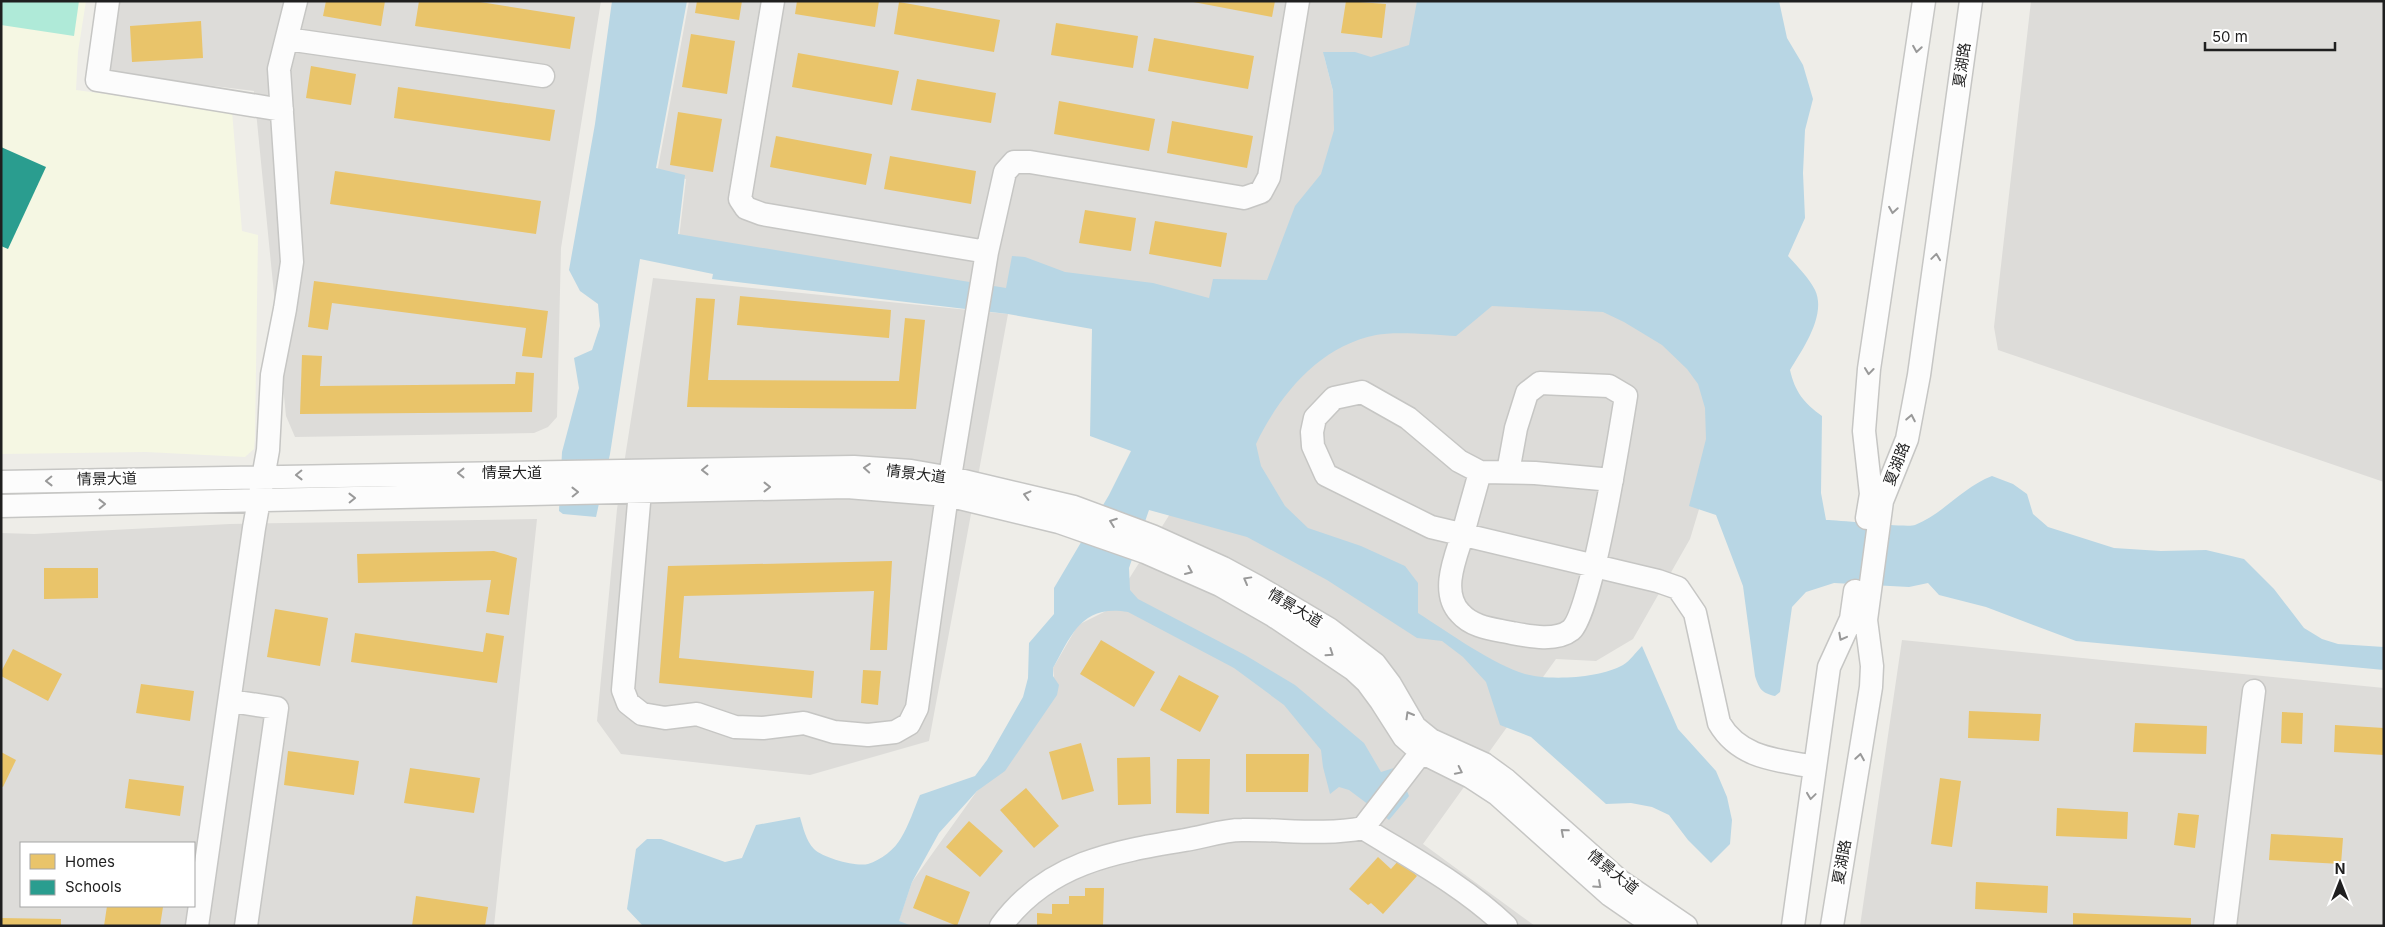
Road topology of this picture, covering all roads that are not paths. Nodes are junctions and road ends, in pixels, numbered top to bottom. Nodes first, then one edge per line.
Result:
1 (108, 1) edge
2 (296, 1) edge
3 (773, 1) edge
4 (1298, 1) edge
5 (1924, 1) edge
6 (1971, 1) edge
7 (287, 39) junction
8 (542, 76) dead end
9 (282, 110) junction
10 (986, 261) junction
11 (1480, 472) junction
12 (1508, 472) junction
13 (422, 473) junction
14 (263, 476) junction
15 (1612, 480) junction
16 (1, 482) edge
17 (527, 483) junction
18 (634, 484) junction
19 (949, 487) junction
20 (422, 496) junction
21 (259, 500) junction
22 (1, 506) edge
23 (1874, 513) junction
24 (1462, 534) junction
25 (1594, 566) junction
26 (1863, 591) junction
27 (2254, 691) dead end
28 (231, 701) junction
29 (1420, 754) junction
30 (1816, 767) junction
31 (1368, 822) junction
32 (197, 926) edge
33 (246, 926) edge
34 (1001, 926) edge
35 (1506, 926) edge
36 (1655, 926) edge
37 (1686, 926) edge
38 (1793, 926) edge
39 (1832, 926) edge
40 (2225, 926) edge

1 - 9 street
2 - 7 street
3 - 10 street
4 - 10 street
5 -> 23 street, 夏湖路
23 -> 6 street, 夏湖路
7 - 8 street
7 - 9 street
9 - 14 street
10 - 19 street
11 - 12 street
11 - 24 street
11 - 24 street
12 - 15 street
12 - 15 street
13 -> 14 street, 情景大道
17 -> 13 street, 情景大道
13 - 20 street
14 -> 16 street, 情景大道
14 - 21 street
15 - 25 street
17 - 18 street, 情景大道
17 - 20 street, 情景大道
18 - 19 street, 情景大道
18 - 19 street
19 - 29 street, 情景大道
21 -> 20 street, 情景大道
22 -> 21 street, 情景大道
21 - 28 street
23 - 26 street, 夏湖路
24 - 25 street
24 - 25 street
25 - 30 street
26 -> 30 street, 夏湖路
39 -> 26 street, 夏湖路
27 - 40 street
28 - 32 street
28 - 33 street
29 - 31 street
29 -> 36 street, 情景大道
37 -> 29 street, 情景大道
30 -> 38 street, 夏湖路
31 - 34 street
31 - 35 street

